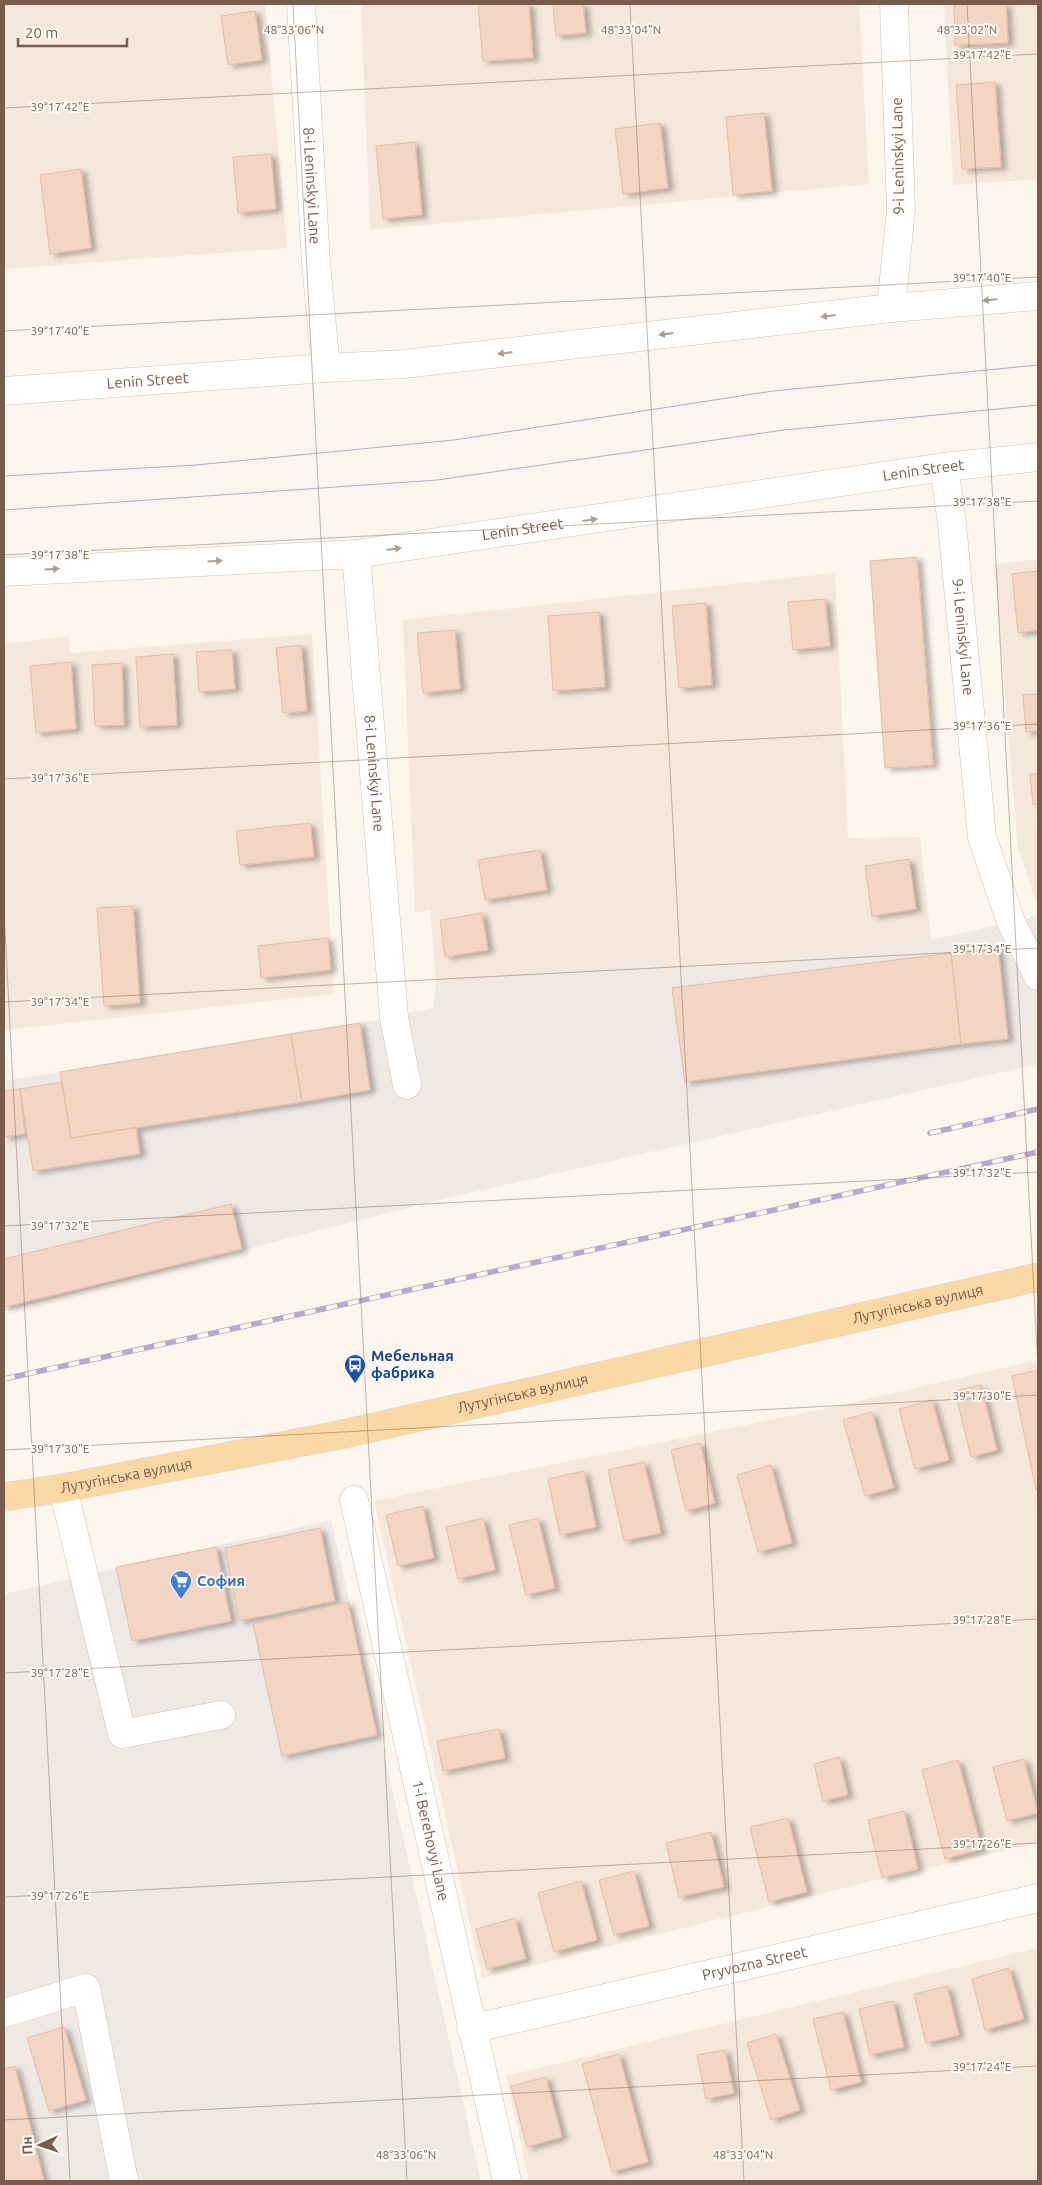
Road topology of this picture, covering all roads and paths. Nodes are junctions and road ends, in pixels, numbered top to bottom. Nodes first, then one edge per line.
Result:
1 (301, 4) edge
2 (894, 4) edge
3 (1038, 296) edge
4 (891, 308) junction
5 (326, 368) junction
6 (4, 391) edge
7 (1038, 457) edge
8 (944, 467) junction
9 (356, 554) junction
10 (4, 572) edge
11 (1038, 976) edge
12 (407, 1085) dead end
13 (1038, 1277) edge
14 (63, 1488) junction
15 (4, 1497) edge
16 (354, 1500) dead end
17 (221, 1715) dead end
18 (1038, 1898) edge
19 (4, 2012) edge
20 (471, 2029) junction
21 (124, 2181) edge
22 (507, 2181) edge

1 - 5 street, 8-i Leninskyi Lane
2 - 4 street, 9-i Leninskyi Lane
3 -> 4 street, Lenin Street
4 -> 5 street, Lenin Street
5 - 6 street, Lenin Street
7 - 8 street, Lenin Street
9 -> 8 street, Lenin Street
8 - 11 street, 9-i Leninskyi Lane
10 -> 9 street, Lenin Street
9 - 12 street, 8-i Leninskyi Lane
13 - 14 main road, Лутугінська вулиця
14 - 15 main road, Лутугінська вулиця
14 - 17 street
16 - 20 street, 1-i Berehovyi Lane
18 - 20 street, Pryvozna Street
19 - 21 street
20 - 22 street, 1-i Berehovyi Lane

